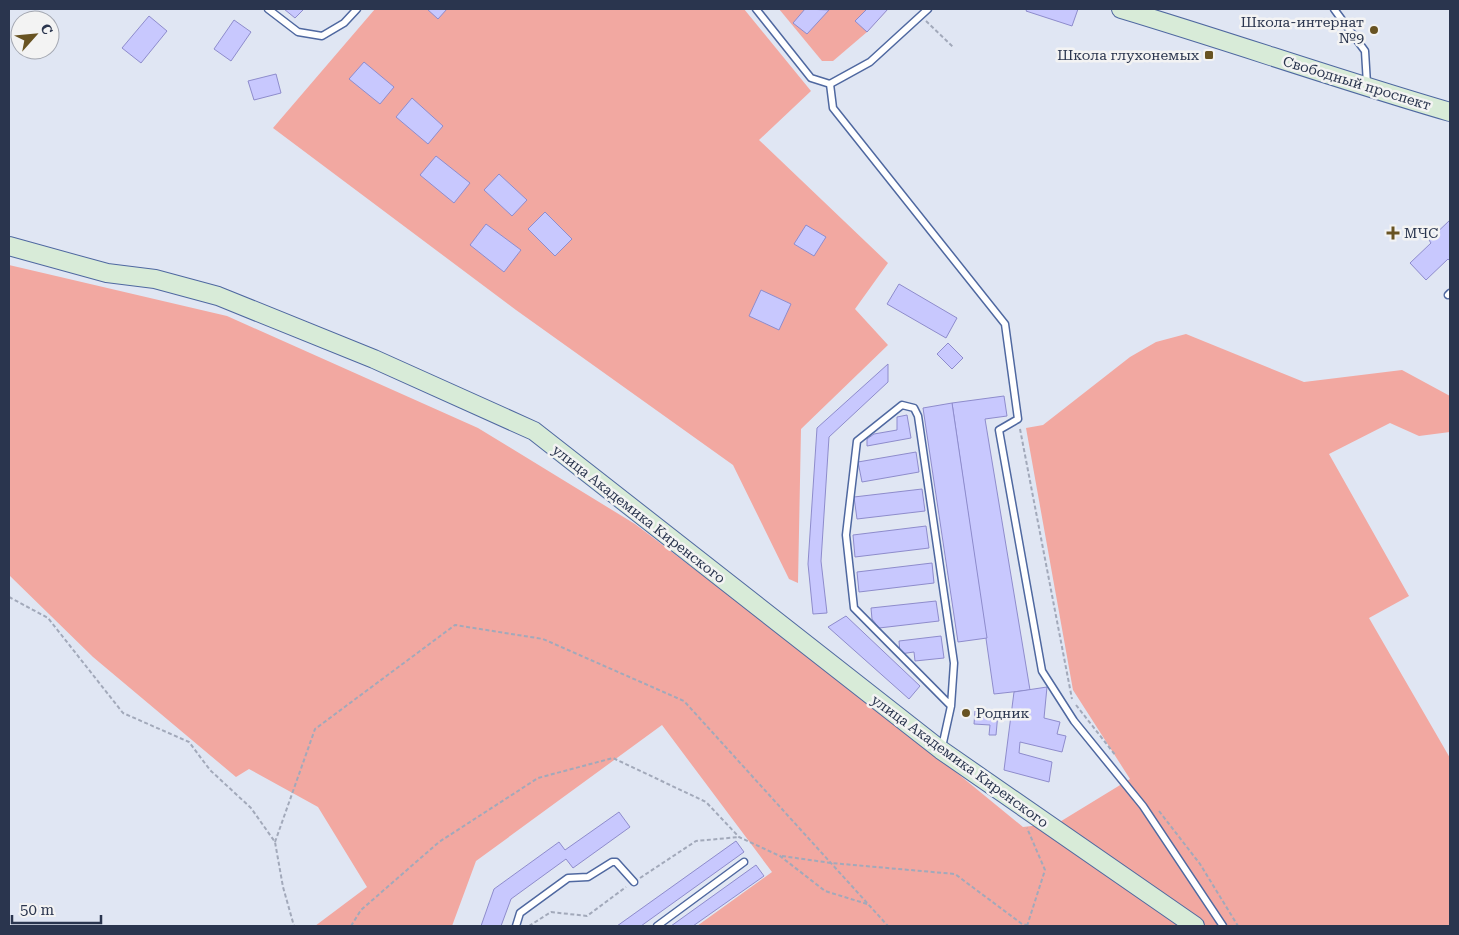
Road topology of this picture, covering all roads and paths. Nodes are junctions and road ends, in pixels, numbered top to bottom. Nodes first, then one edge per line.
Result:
1 (268, 9) edge
2 (357, 9) edge
3 (756, 9) edge
4 (928, 9) edge
5 (1121, 9) edge
6 (1334, 9) edge
7 (921, 16) junction
8 (953, 47) dead end
9 (830, 84) junction
10 (1367, 88) junction
11 (1450, 112) edge
12 (9, 246) edge
13 (1018, 419) junction
14 (9, 597) edge
15 (951, 706) junction
16 (941, 750) junction
17 (1120, 762) dead end
18 (1018, 805) junction
19 (1157, 809) dead end
20 (275, 842) junction
21 (780, 856) junction
22 (744, 862) dead end
23 (831, 863) junction
24 (634, 882) dead end
25 (869, 904) junction
26 (294, 926) edge
27 (351, 926) edge
28 (516, 926) edge
29 (657, 926) edge
30 (888, 926) edge
31 (1027, 926) edge
32 (1031, 926) edge
33 (1195, 926) edge
34 (1223, 926) edge
35 (1238, 926) edge

1 - 2 lane
3 - 9 lane
4 - 7 lane
5 - 10 main road, Свободный проспект
6 - 10 lane
7 - 8 path
7 - 9 lane
9 - 13 lane
10 - 11 main road, Свободный проспект
12 - 16 main road, улица Академика Киренского
13 - 17 path
13 - 34 lane
14 - 20 path
15 - 15 lane
15 - 16 lane
16 - 18 main road, улица Академика Киренского
18 - 31 path
18 - 33 main road, улица Академика Киренского
19 - 35 path
20 - 23 path
20 - 26 path
21 - 23 path
21 - 25 path
21 - 27 path
22 - 29 lane
23 - 25 path
23 - 31 path
24 - 28 lane
25 - 30 path
31 - 32 path

